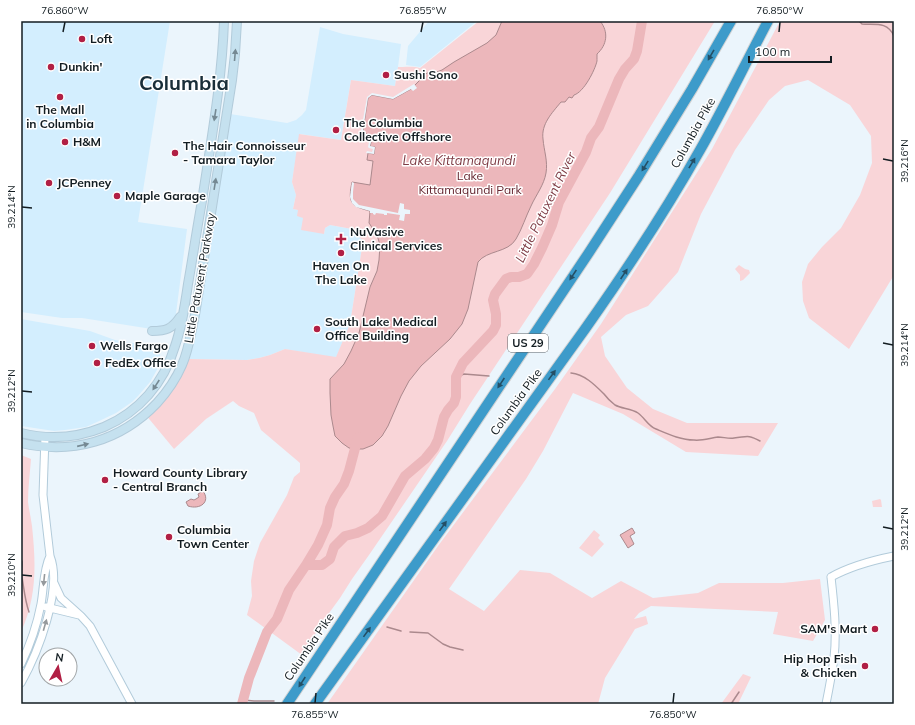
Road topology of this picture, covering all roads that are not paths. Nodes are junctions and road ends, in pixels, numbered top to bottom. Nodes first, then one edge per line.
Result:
1 (224, 21) edge
2 (237, 21) edge
3 (731, 21) edge
4 (768, 21) edge
5 (183, 313) junction
6 (152, 331) dead end
7 (21, 433) edge
8 (45, 438) junction
9 (21, 443) edge
10 (44, 447) junction
11 (50, 556) junction
12 (894, 556) edge
13 (894, 560) edge
14 (831, 577) junction
15 (53, 579) junction
16 (41, 605) junction
17 (49, 607) junction
18 (81, 616) junction
19 (28, 659) dead end
20 (21, 664) edge
21 (21, 673) edge
22 (21, 683) edge
23 (132, 704) edge
24 (287, 704) edge
25 (315, 704) edge
26 (826, 704) edge

1 -> 5 main road, Little Patuxent Parkway
10 -> 2 main road, Little Patuxent Parkway
3 -> 24 highway, Columbia Pike / US 29
25 -> 4 highway, Columbia Pike / US 29
5 - 6 main road
5 -> 8 main road, Little Patuxent Parkway
7 - 8 main road, Little Patuxent Parkway
8 - 10 street
9 - 10 main road, Little Patuxent Parkway
10 - 11 street
11 - 15 street
11 -> 16 street
12 - 14 street
13 - 14 street
14 - 26 street
15 - 17 street
15 - 18 street
16 - 17 street
16 - 20 street
17 - 18 street
22 -> 17 street
18 - 23 street
19 - 21 street

